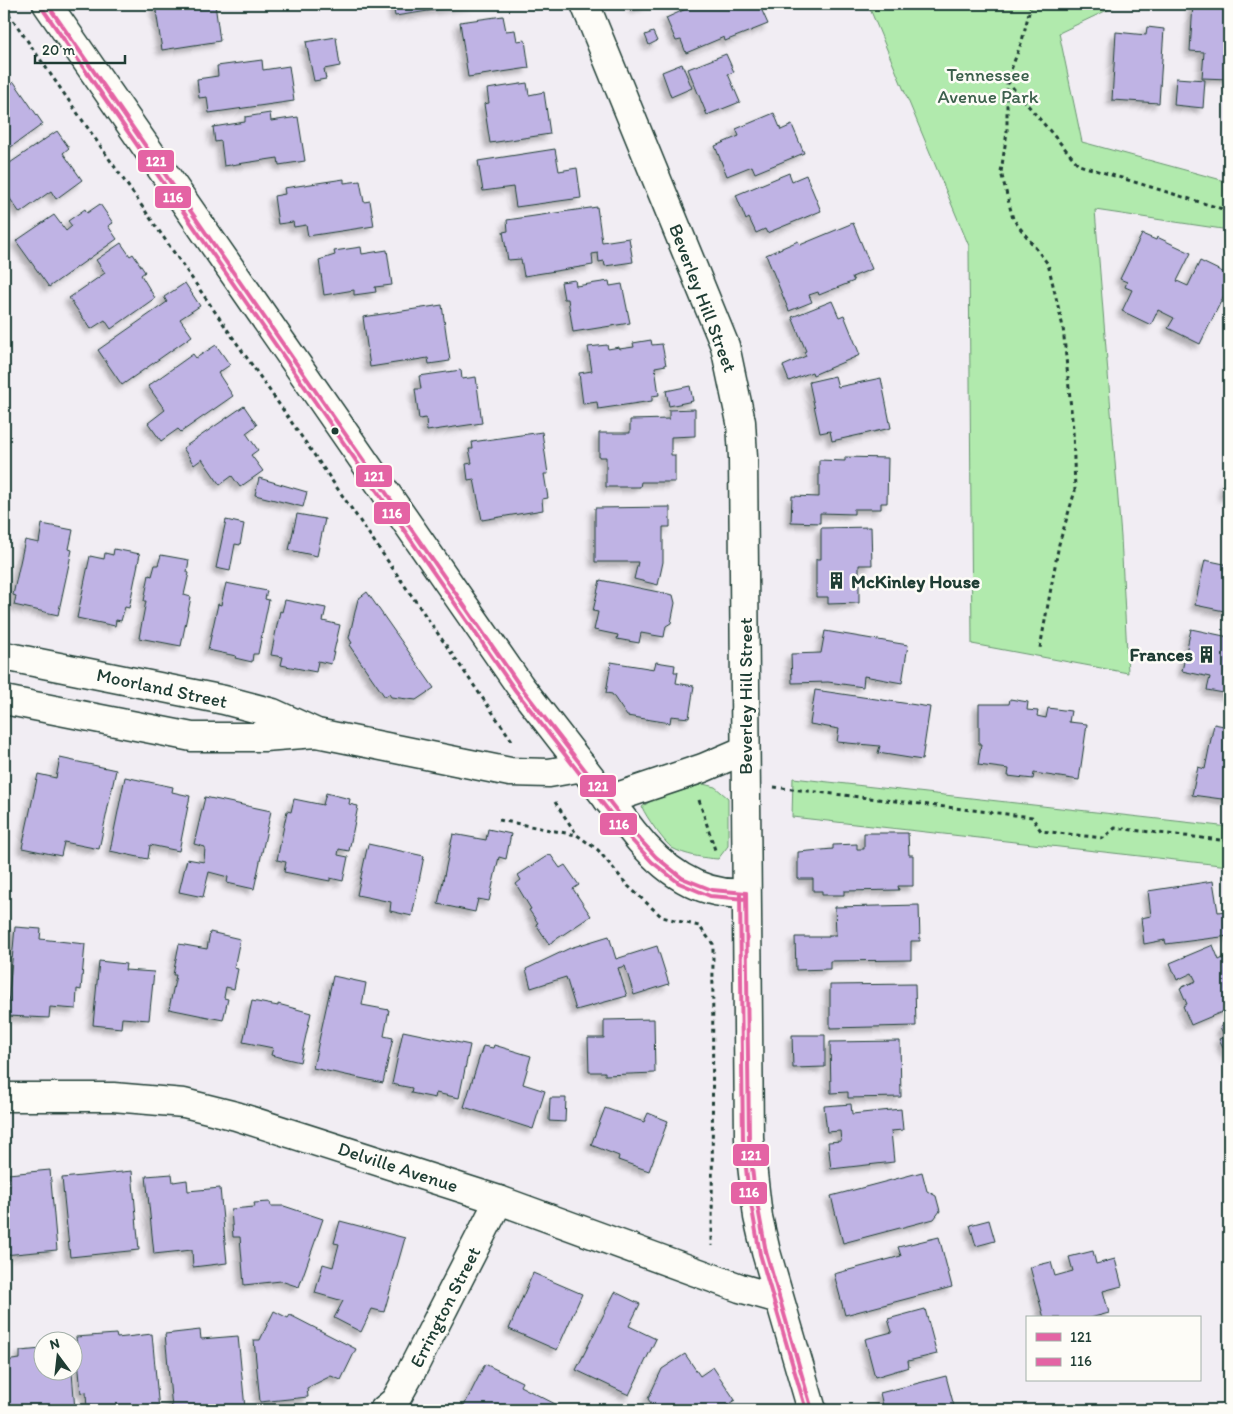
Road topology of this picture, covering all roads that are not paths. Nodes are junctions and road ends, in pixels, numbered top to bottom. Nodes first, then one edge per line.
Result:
1 (46, 4) edge
2 (584, 4) edge
3 (4, 656) edge
4 (4, 700) edge
5 (317, 733) junction
6 (746, 750) junction
7 (583, 766) junction
8 (608, 800) junction
9 (746, 893) junction
10 (4, 1096) edge
11 (499, 1200) junction
12 (779, 1299) junction
13 (384, 1410) edge
14 (812, 1410) edge

1 - 7 street
2 - 6 street, Beverley Hill Street
3 - 5 street, Moorland Street
4 - 5 street, Moorland Street
5 - 7 street, Moorland Street
6 - 8 street
6 - 9 street, Beverley Hill Street
7 - 8 street
8 - 9 street
9 - 12 street, Beverley Hill Street
10 - 11 street, Delville Avenue
11 - 12 street, Delville Avenue
11 - 13 street, Errington Street
12 - 14 street, Beverley Hill Street

